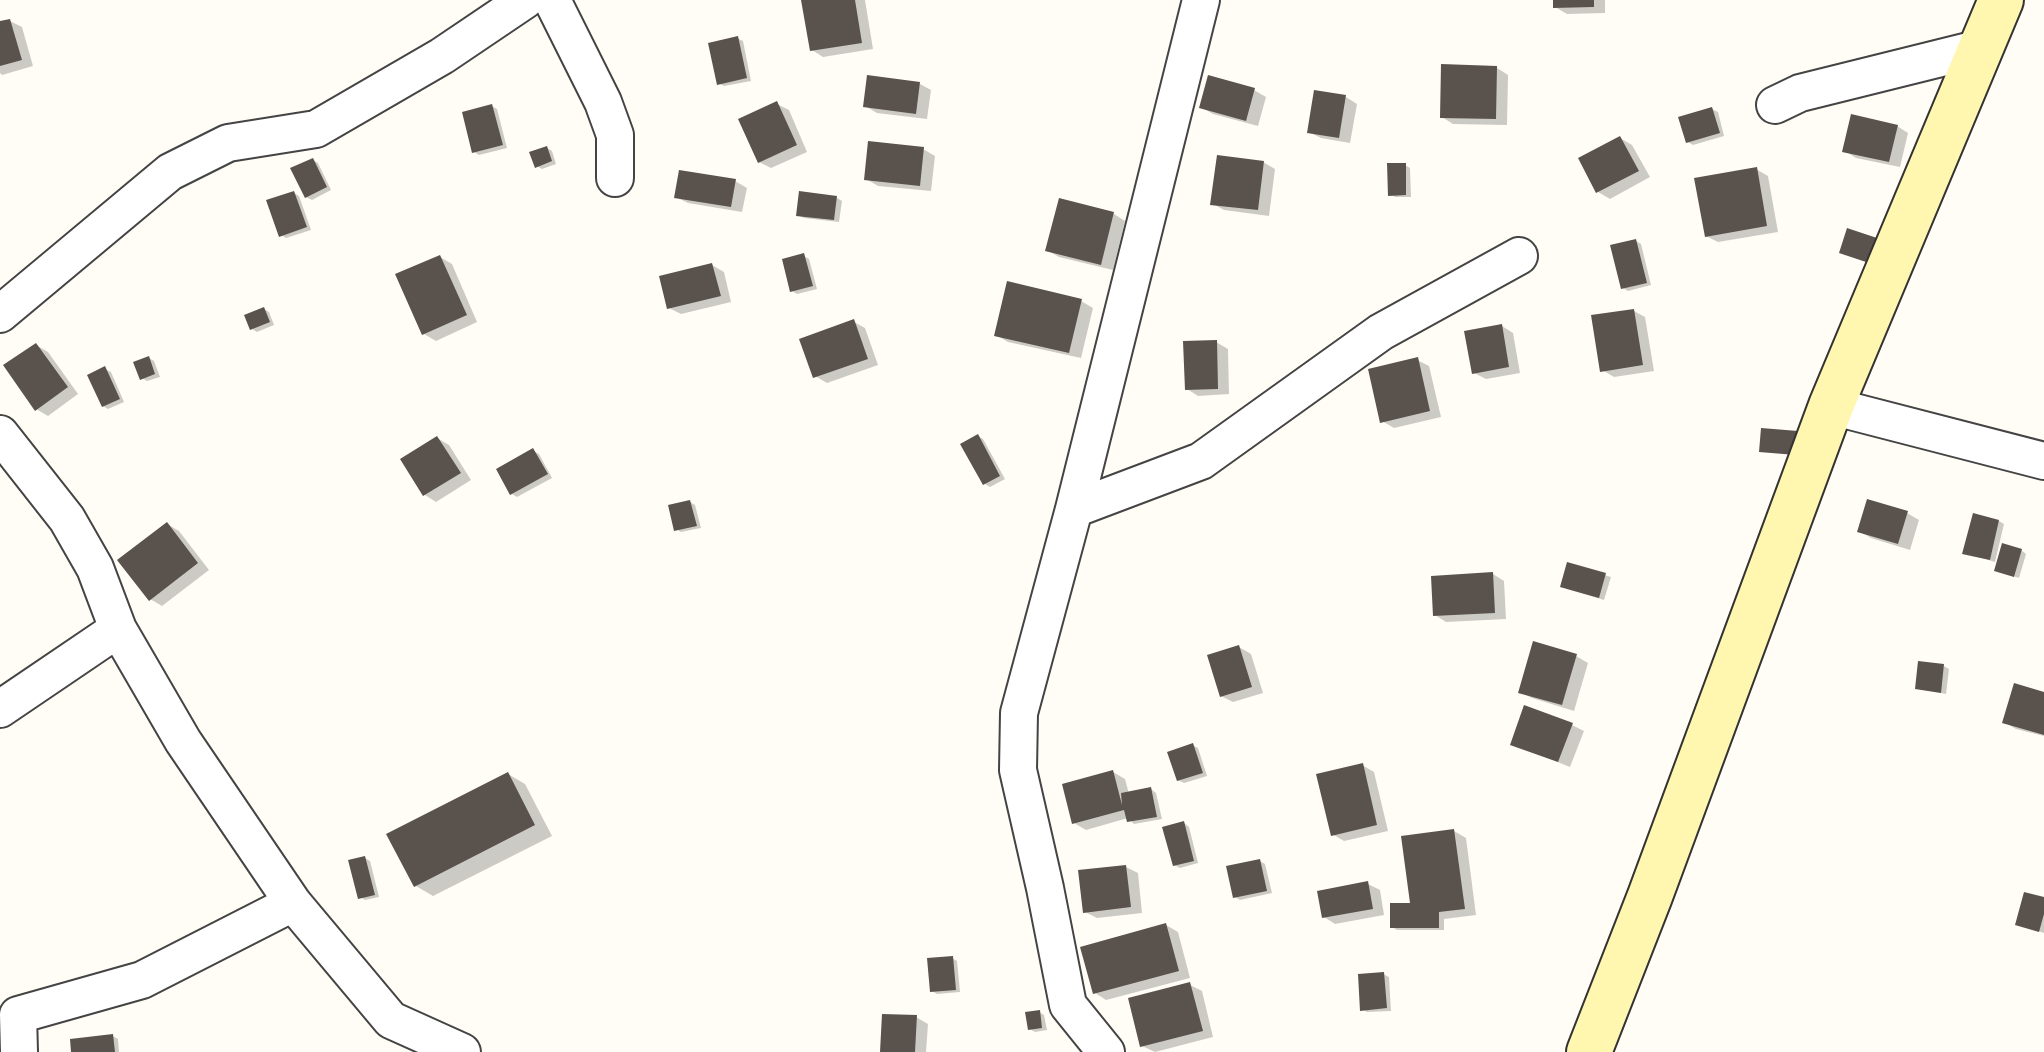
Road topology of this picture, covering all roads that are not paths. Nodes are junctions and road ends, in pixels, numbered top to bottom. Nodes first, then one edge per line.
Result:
1 (525, 0) edge
2 (552, 0) edge
3 (1201, 0) edge
4 (2001, 0) edge
5 (1981, 48) junction
6 (1775, 105) dead end
7 (615, 178) dead end
8 (1519, 256) dead end
9 (0, 314) edge
10 (1831, 406) junction
11 (0, 434) edge
12 (2044, 461) edge
13 (1074, 509) junction
14 (118, 629) junction
15 (0, 709) edge
16 (293, 903) junction
17 (19, 1052) edge
18 (462, 1052) edge
19 (1106, 1052) edge
20 (1589, 1052) edge

1 - 9 street
2 - 7 street
3 - 13 street
4 - 5 street
5 - 6 street
5 - 10 street
8 - 13 street
10 - 12 street
10 - 20 street
11 - 14 street
13 - 19 street
14 - 15 street
14 - 16 street
16 - 17 street
16 - 18 street

